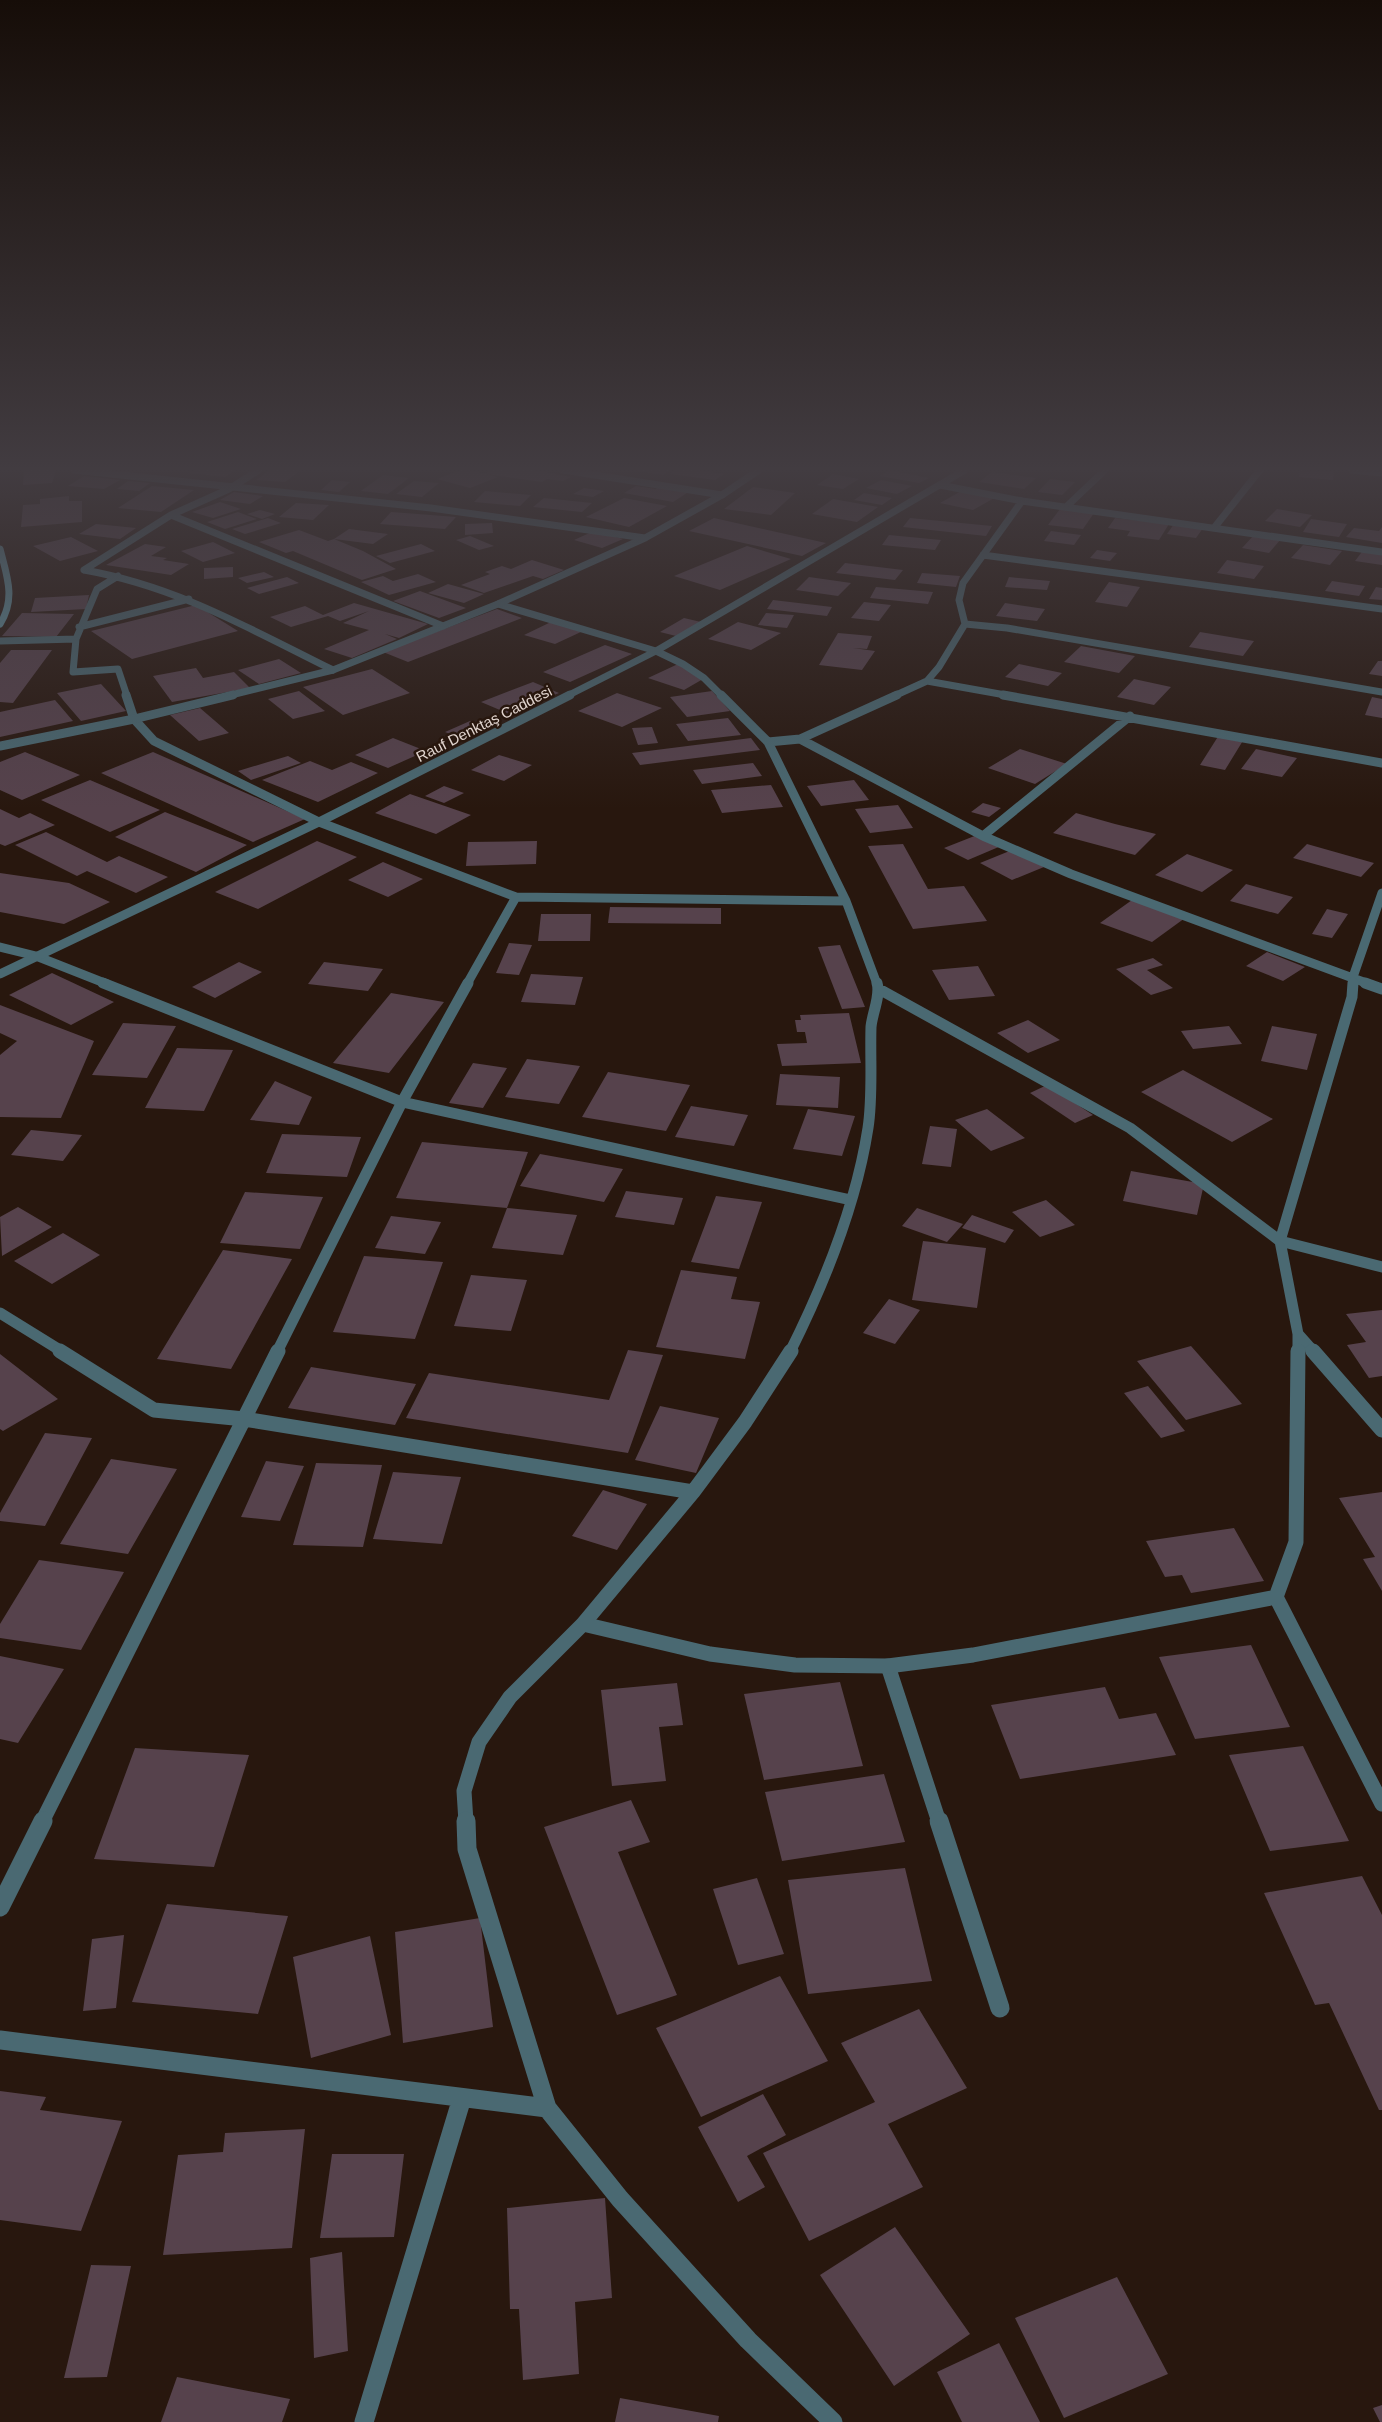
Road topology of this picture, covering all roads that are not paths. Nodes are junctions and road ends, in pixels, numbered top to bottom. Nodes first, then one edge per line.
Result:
1 (9, 583) edge
2 (106, 583) edge
3 (139, 583) edge
4 (338, 583) edge
5 (545, 583) edge
6 (772, 583) edge
7 (963, 583) edge
8 (1190, 583) edge
9 (189, 599) junction
10 (498, 604) junction
11 (1382, 609) edge
12 (0, 624) edge
13 (965, 624) junction
14 (443, 626) junction
15 (80, 627) junction
16 (76, 639) junction
17 (0, 640) edge
18 (656, 651) junction
19 (333, 670) junction
20 (927, 681) junction
21 (1382, 692) edge
22 (1130, 716) junction
23 (134, 719) junction
24 (800, 739) junction
25 (768, 742) junction
26 (0, 746) edge
27 (1382, 763) edge
28 (320, 822) junction
29 (982, 836) junction
30 (1382, 893) edge
31 (516, 897) junction
32 (846, 902) junction
33 (0, 947) edge
34 (36, 956) junction
35 (0, 974) edge
36 (1353, 977) junction
37 (1382, 989) edge
38 (879, 990) junction
39 (402, 1102) junction
40 (851, 1200) junction
41 (1280, 1241) junction
42 (1382, 1267) edge
43 (0, 1313) edge
44 (1298, 1334) junction
45 (244, 1419) junction
46 (1382, 1430) edge
47 (693, 1492) junction
48 (1276, 1597) junction
49 (583, 1624) junction
50 (888, 1665) junction
51 (1382, 1804) edge
52 (0, 1907) edge
53 (1000, 2008) dead end
54 (0, 2040) edge
55 (462, 2098) junction
56 (547, 2108) junction
57 (364, 2422) edge
58 (834, 2422) edge

1 - 12 main road
2 - 15 street
3 - 9 street
4 - 14 street
5 - 10 street
6 - 18 street, Rauf Denktaş Caddesi
7 - 13 street
8 - 11 street
9 - 15 street
9 - 19 street
10 - 14 street
10 - 18 street
13 - 20 street
13 - 21 street
14 - 19 street
15 - 16 street
16 - 17 street
16 - 23 street
18 - 25 street
18 - 28 street, Rauf Denktaş Caddesi
19 - 23 street
20 - 22 street
20 - 24 street
22 - 27 street
22 - 29 street
23 - 26 street
23 - 28 street
24 - 25 street
24 - 29 street
25 - 32 street
28 - 31 street
28 - 34 street, Rauf Denktaş Caddesi
29 - 36 street
30 - 36 street
31 - 32 street
31 - 39 street
32 - 38 street
33 - 34 street
34 - 35 street, Rauf Denktaş Caddesi
34 - 39 street
36 - 37 street
36 - 41 street
38 - 40 street
38 - 41 street
39 - 40 street
39 - 45 street
40 - 47 street
41 - 42 street
41 - 44 street
43 - 45 street
44 - 46 street
44 - 48 street
45 - 47 street
45 - 52 street
47 - 49 street
48 - 50 street
48 - 51 street
49 - 50 street
49 - 56 street
50 - 53 street
54 - 55 street
55 - 56 street
55 - 57 street
56 - 58 street

